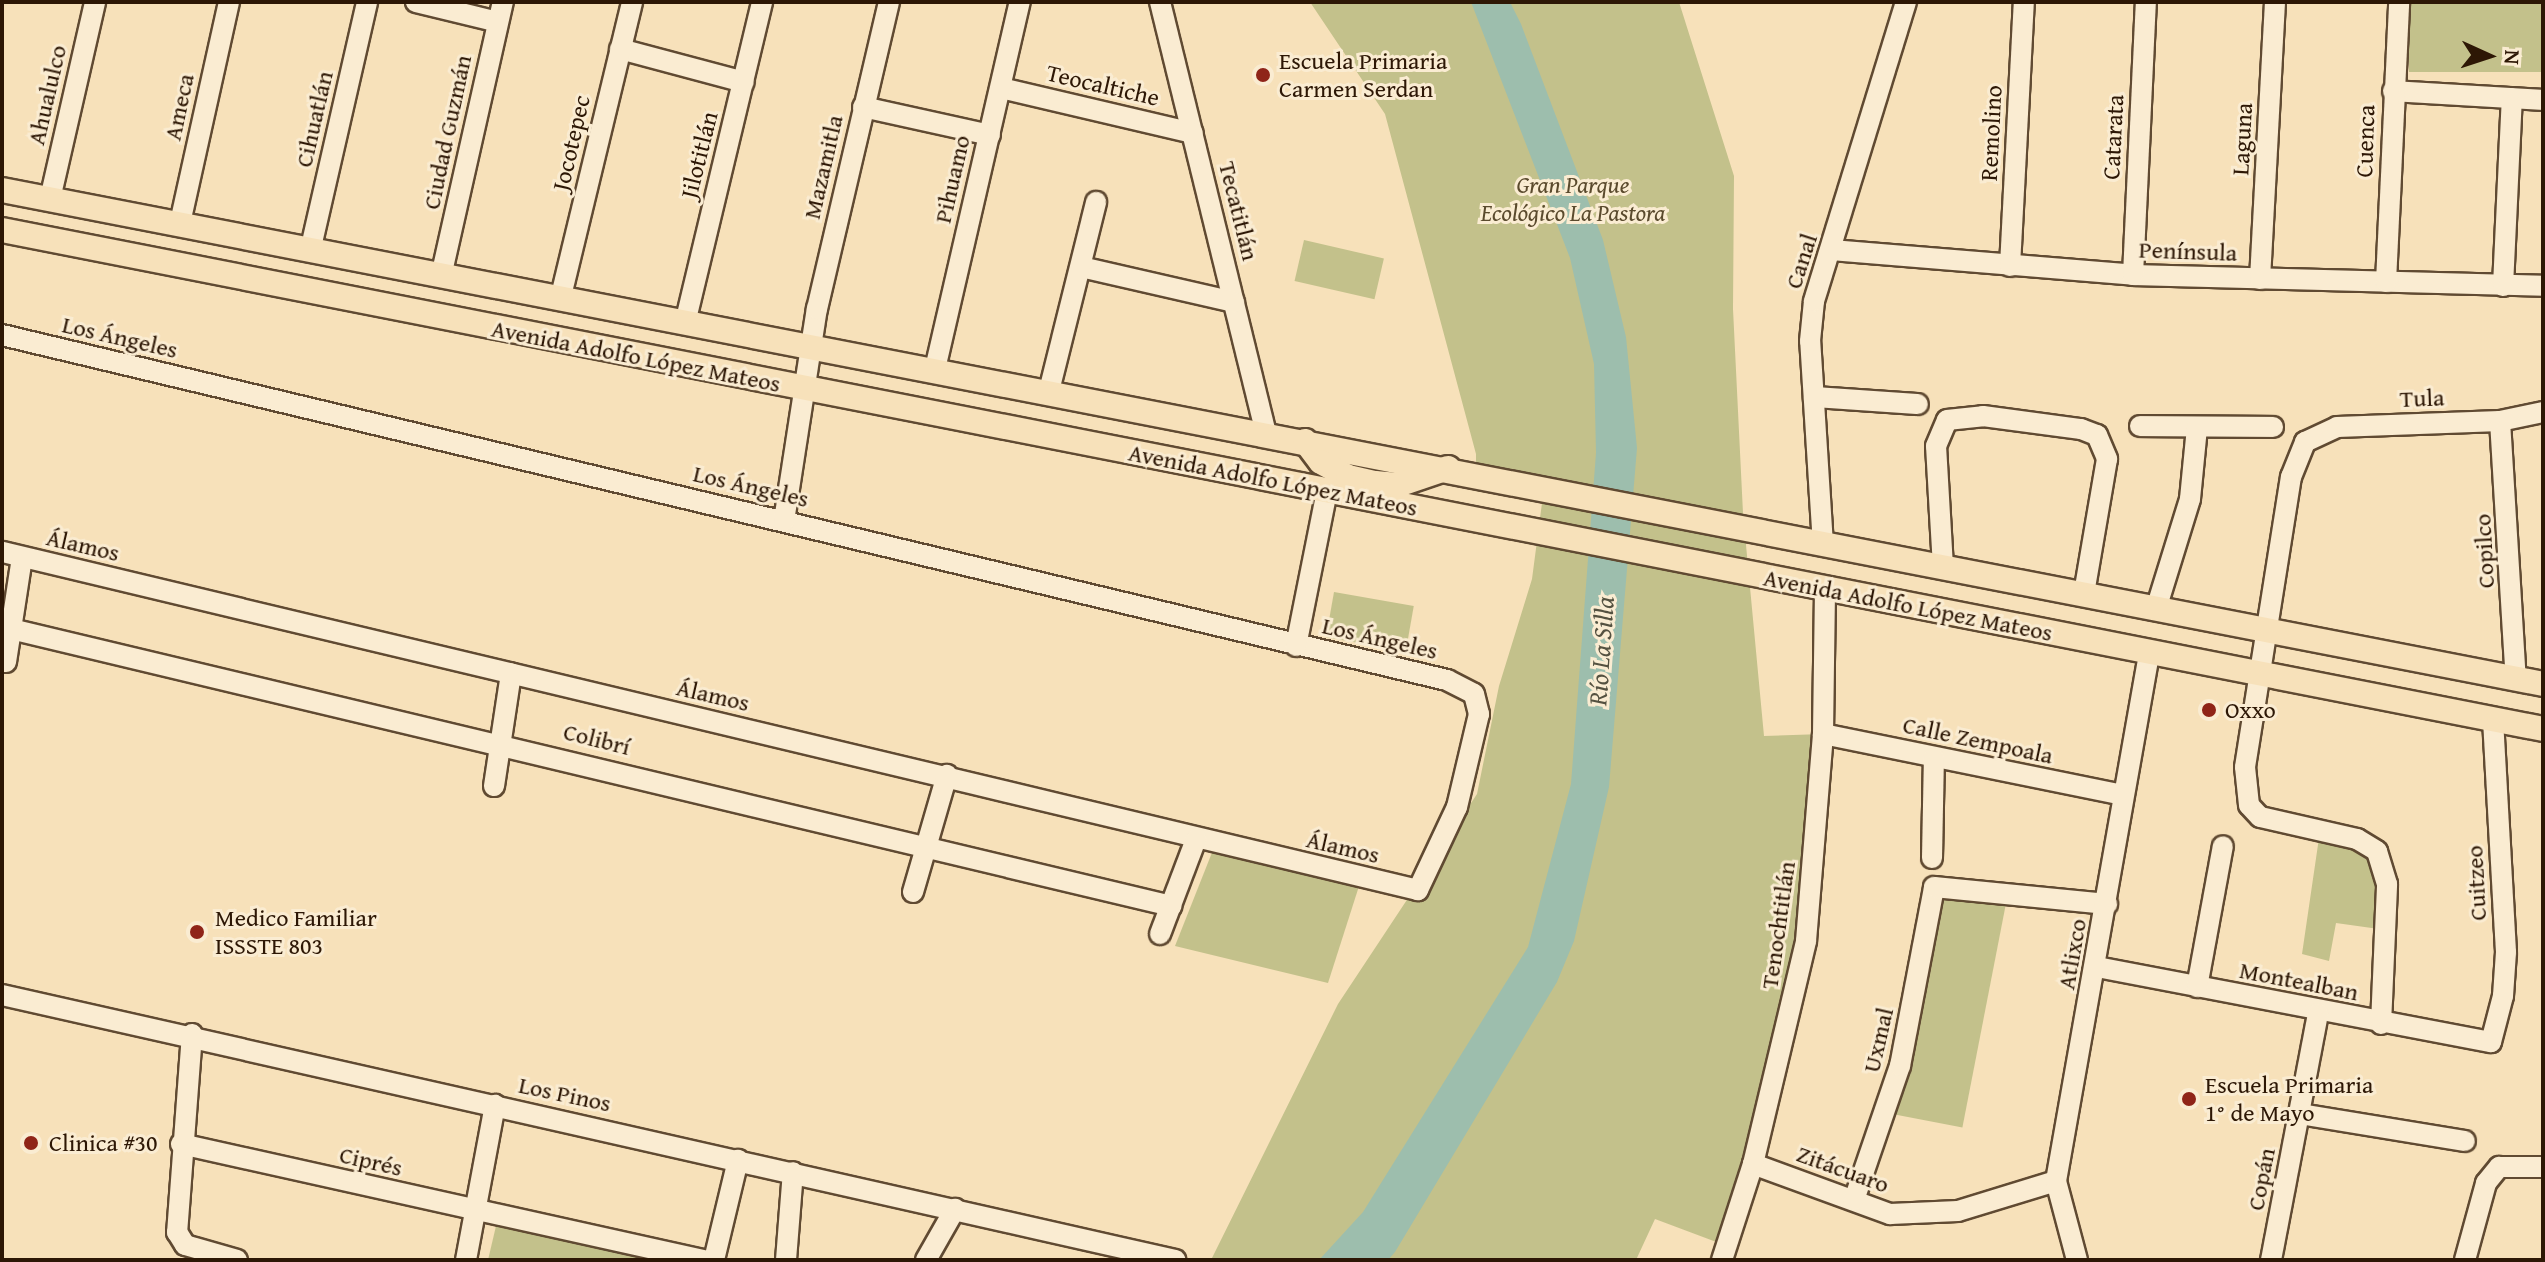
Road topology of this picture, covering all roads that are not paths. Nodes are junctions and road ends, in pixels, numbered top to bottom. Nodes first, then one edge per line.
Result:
1 (95, 2) edge
2 (229, 2) edge
3 (367, 2) edge
4 (416, 2) edge
5 (503, 2) edge
6 (632, 2) edge
7 (762, 2) edge
8 (889, 2) edge
9 (1020, 2) edge
10 (1160, 2) edge
11 (1906, 2) edge
12 (2024, 2) edge
13 (2146, 2) edge
14 (2275, 2) edge
15 (2399, 2) edge
16 (498, 22) junction
17 (620, 49) junction
18 (744, 82) junction
19 (1001, 88) junction
20 (2393, 91) junction
21 (2512, 98) junction
22 (2543, 100) edge
23 (863, 107) junction
24 (1193, 133) junction
25 (990, 135) junction
26 (2, 190) edge
27 (50, 199) junction
28 (1096, 202) dead end
29 (180, 223) junction
30 (2, 230) edge
31 (283, 242) junction
32 (311, 247) junction
33 (1832, 250) junction
34 (2010, 266) junction
35 (1081, 267) junction
36 (442, 272) junction
37 (2133, 275) junction
38 (2260, 279) junction
39 (2386, 282) junction
40 (275, 285) junction
41 (2503, 286) junction
42 (2543, 286) edge
43 (561, 296) junction
44 (1234, 302) junction
45 (686, 319) junction
46 (2, 335) edge
47 (813, 345) junction
48 (935, 369) junction
49 (807, 389) junction
50 (1049, 391) junction
51 (1814, 397) junction
52 (1918, 404) dead end
53 (2543, 412) edge
54 (2500, 421) junction
55 (2140, 426) dead end
56 (2273, 427) dead end
57 (2197, 428) junction
58 (1266, 433) junction
59 (1327, 491) junction
60 (784, 521) junction
61 (1823, 545) junction
62 (2, 552) edge
63 (22, 558) junction
64 (1943, 567) junction
65 (1825, 587) junction
66 (2084, 593) junction
67 (2156, 609) junction
68 (11, 629) junction
69 (2264, 631) junction
70 (1296, 646) junction
71 (2149, 654) junction
72 (6, 662) dead end
73 (511, 673) junction
74 (2258, 674) junction
75 (2516, 679) junction
76 (2543, 684) edge
77 (2493, 720) junction
78 (2543, 729) edge
79 (1823, 734) junction
80 (501, 743) junction
81 (1934, 758) junction
82 (947, 775) junction
83 (494, 786) dead end
84 (2122, 795) junction
85 (1196, 839) junction
86 (928, 845) junction
87 (2223, 846) dead end
88 (1932, 858) dead end
89 (1412, 889) joint
90 (913, 892) dead end
91 (2107, 904) junction
92 (1171, 906) junction
93 (1160, 934) dead end
94 (2097, 967) junction
95 (2197, 987) junction
96 (2, 995) edge
97 (2318, 1013) junction
98 (2381, 1024) junction
99 (192, 1034) junction
100 (2491, 1042) joint
101 (495, 1105) junction
102 (2300, 1114) junction
103 (2465, 1141) dead end
104 (181, 1144) junction
105 (738, 1160) junction
106 (1753, 1164) junction
107 (2543, 1167) edge
108 (793, 1172) junction
109 (2056, 1181) junction
110 (1854, 1200) junction
111 (955, 1209) junction
112 (476, 1212) junction
113 (1110, 1253) edge
114 (237, 1260) edge
115 (466, 1260) edge
116 (703, 1260) edge
117 (714, 1260) edge
118 (786, 1260) edge
119 (926, 1260) edge
120 (1175, 1260) edge
121 (1722, 1260) edge
122 (2077, 1260) edge
123 (2271, 1260) edge
124 (2465, 1260) edge

1 - 27 street, Ahualulco
2 - 29 street, Ameca
3 - 32 street, Cihuatlán
4 - 16 street
5 - 16 street, Ciudad Guzmán
6 - 17 street, Jocotepec
7 - 18 street, Jilotitlán
8 - 23 street, Mazamitla
9 - 19 street, Pihuamo
10 - 24 street, Tecatitlán
11 - 33 street, Canal
12 - 34 street, Remolino
13 - 37 street, Catarata
14 - 38 street, Laguna
15 - 20 street, Cuenca
16 - 36 street, Ciudad Guzmán
17 - 18 street
17 - 43 street, Jocotepec
18 - 45 street, Jilotitlán
19 - 24 street, Teocaltiche
19 - 25 street, Pihuamo
20 - 21 street
20 - 39 street, Cuenca
21 - 22 street
21 - 41 street
23 - 25 street
23 - 47 street, Mazamitla
24 - 44 street, Tecatitlán
25 - 48 street, Pihuamo
26 - 27 main road, Avenida Adolfo López Mateos
27 - 29 main road, Avenida Adolfo López Mateos
28 - 35 street
29 - 31 main road, Avenida Adolfo López Mateos
30 - 40 main road, Avenida Adolfo López Mateos
31 - 32 main road, Avenida Adolfo López Mateos
31 - 40 main road
32 - 36 main road, Avenida Adolfo López Mateos
33 - 34 street, Península
33 - 51 street, Canal
34 - 37 street, Península
35 - 44 street
35 - 50 street
36 - 43 main road, Avenida Adolfo López Mateos
37 - 38 street, Península
38 - 39 street, Península
39 - 41 street, Península
40 - 49 main road, Avenida Adolfo López Mateos
41 - 42 street, Península
43 - 45 main road, Avenida Adolfo López Mateos
44 - 58 street, Tecatitlán
45 - 47 main road, Avenida Adolfo López Mateos
46 - 60 street, Los Ángeles
47 - 48 main road, Avenida Adolfo López Mateos
47 - 49 street, Mazamitla
48 - 50 main road, Avenida Adolfo López Mateos
49 - 59 main road, Avenida Adolfo López Mateos
49 - 60 street, Mazamitla
50 - 58 main road, Avenida Adolfo López Mateos
51 - 52 street
51 - 61 street, Canal
53 - 54 street, Tula
54 - 69 street, Tula
54 - 75 street, Copilco
55 - 57 street
56 - 57 street
57 - 67 street
58 - 61 main road, Avenida Adolfo López Mateos
59 - 65 main road, Avenida Adolfo López Mateos
59 - 70 street
60 - 70 street, Los Ángeles
61 - 64 main road, Avenida Adolfo López Mateos
62 - 63 street, Álamos
63 - 68 street
63 - 73 street, Álamos
64 - 66 main road, Avenida Adolfo López Mateos
64 - 66 street
65 - 71 main road, Avenida Adolfo López Mateos
65 - 79 street, Tenochtitlán
66 - 67 main road, Avenida Adolfo López Mateos
67 - 69 main road, Avenida Adolfo López Mateos
68 - 72 street
68 - 80 street, Colibrí
69 - 74 street
69 - 75 main road, Avenida Adolfo López Mateos
70 - 89 street, Los Ángeles
71 - 74 main road, Avenida Adolfo López Mateos
71 - 84 street, Atlixco
73 - 80 street
73 - 82 street, Álamos
74 - 77 main road, Avenida Adolfo López Mateos
74 - 98 street
75 - 76 main road, Avenida Adolfo López Mateos
77 - 78 main road, Avenida Adolfo López Mateos
77 - 100 street, Cuitzeo
79 - 81 street, Calle Zempoala
79 - 106 street, Tenochtitlán
80 - 83 street
80 - 86 street, Colibrí
81 - 84 street, Calle Zempoala
81 - 88 street
82 - 85 street, Álamos
82 - 86 street
84 - 91 street, Atlixco
85 - 89 street, Álamos
85 - 92 street
86 - 90 street
86 - 92 street, Colibrí
87 - 95 street
91 - 94 street, Atlixco
91 - 110 street, Uxmal
92 - 93 street
94 - 95 street, Montealban
94 - 109 street, Atlixco
95 - 97 street, Montealban
96 - 99 street, Los Pinos
97 - 98 street, Montealban
97 - 102 street, Copán
98 - 100 street, Montealban
99 - 101 street, Los Pinos
99 - 104 street
101 - 105 street, Los Pinos
101 - 112 street
102 - 103 street
102 - 123 street, Copán
104 - 112 street, Ciprés
104 - 114 street
105 - 108 street, Los Pinos
105 - 117 street
106 - 110 street, Zitácuaro
106 - 121 street, Tenochtitlán
107 - 124 street
108 - 111 street, Los Pinos
108 - 118 street
109 - 110 street, Zitácuaro
109 - 122 street, Atlixco
111 - 113 street, Los Pinos
111 - 119 street
112 - 115 street
112 - 116 street, Ciprés
113 - 120 street, Los Pinos

